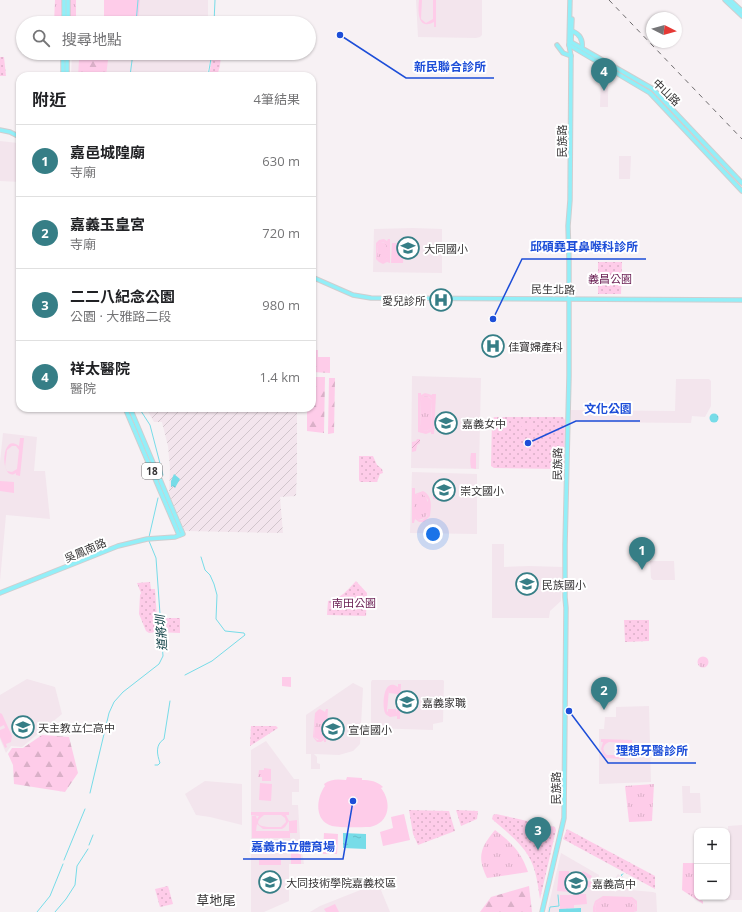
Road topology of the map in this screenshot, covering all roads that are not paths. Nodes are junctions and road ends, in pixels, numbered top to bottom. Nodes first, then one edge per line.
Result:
1 (64, 0) edge
2 (68, 0) edge
3 (571, 0) edge
4 (725, 0) edge
5 (730, 0) edge
6 (742, 11) edge
7 (64, 16) edge
8 (68, 16) edge
9 (742, 16) edge
10 (571, 26) junction
11 (572, 31) junction
12 (557, 45) dead end
13 (570, 45) junction
14 (582, 48) junction
15 (581, 52) junction
16 (571, 56) junction
17 (63, 60) edge
18 (67, 60) edge
19 (614, 69) junction
20 (63, 72) edge
21 (67, 72) edge
22 (0, 130) edge
23 (16, 135) edge
24 (742, 183) edge
25 (742, 191) edge
26 (316, 279) edge
27 (569, 298) junction
28 (742, 300) edge
29 (127, 412) edge
30 (132, 412) edge
31 (179, 535) junction
32 (0, 594) edge
33 (542, 912) edge

1 - 7 main road
2 - 8 main road
3 - 10 main road
4 - 9 main road
5 - 6 main road
10 - 11 main road, 民族路
10 - 13 main road, 民族路
11 - 13 main road, 民族路
11 - 14 main road
12 - 16 main road
13 - 14 main road, 中山路
13 - 15 main road, 中山路
13 - 16 main road, 民族路
14 - 19 main road, 中山路
15 - 16 main road
15 - 19 main road, 中山路
16 - 27 main road, 民族路
17 - 20 main road
18 - 21 main road
19 - 24 main road, 中山路
19 - 25 main road, 中山路
22 - 23 main road
26 - 27 main road, 民生北路
27 - 28 main road, 民生北路
27 - 33 main road, 民族路
29 - 31 main road, 18
30 - 31 main road, 18
31 - 32 main road, 吳鳳南路

